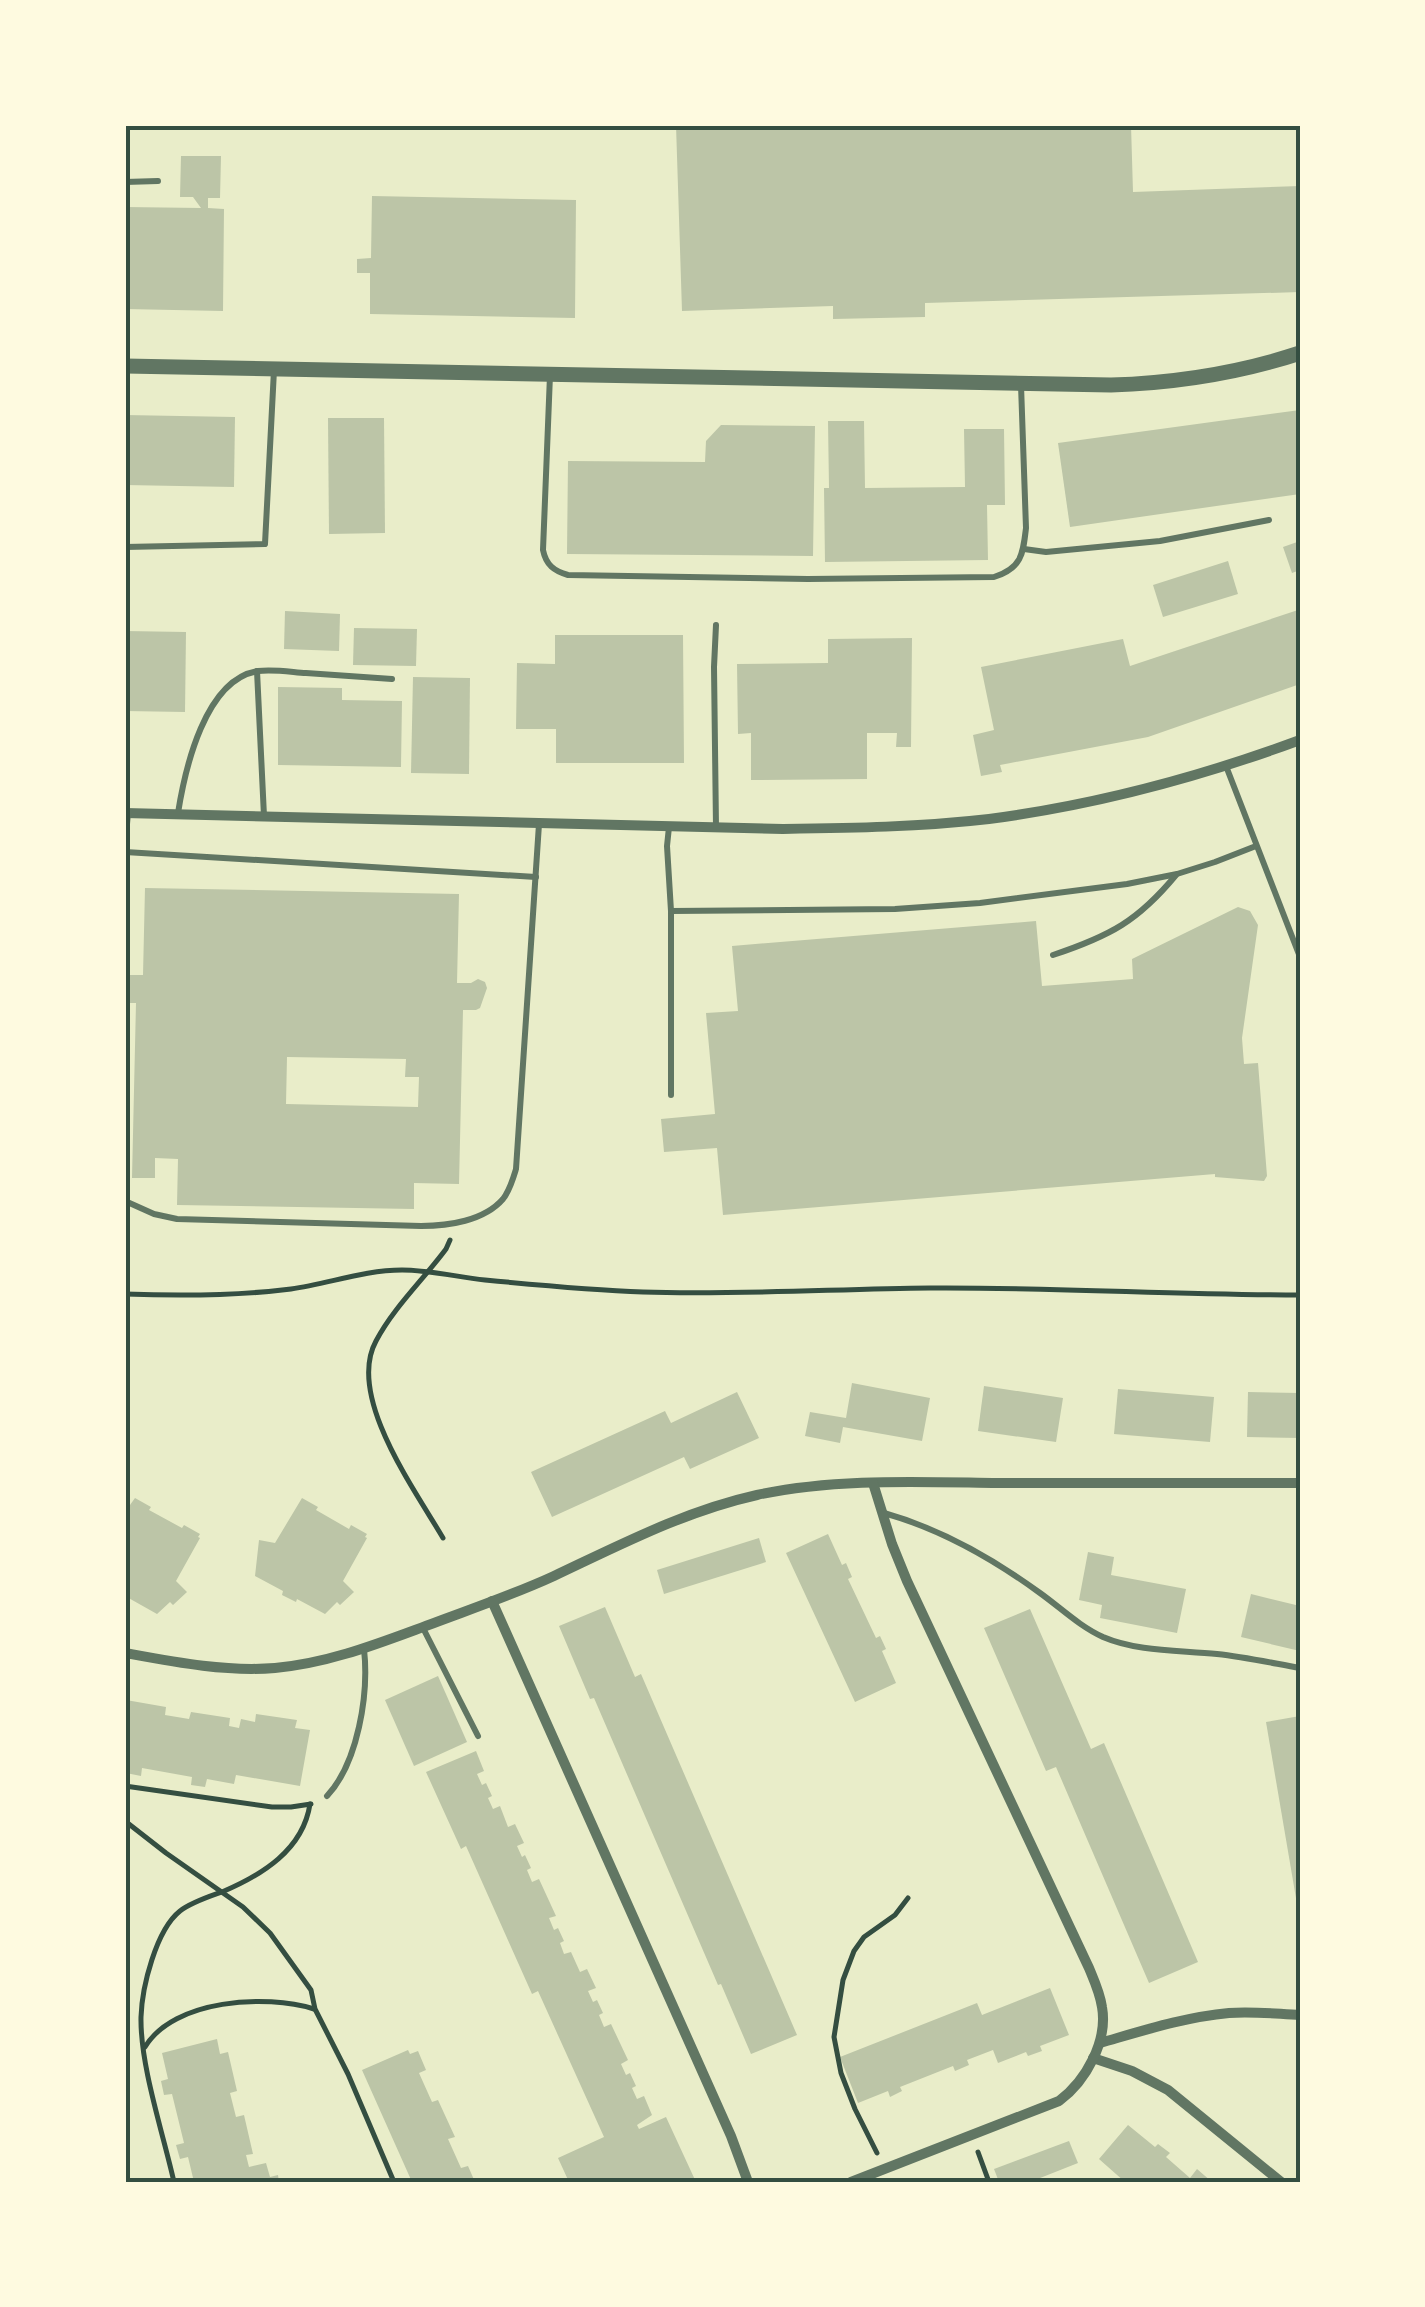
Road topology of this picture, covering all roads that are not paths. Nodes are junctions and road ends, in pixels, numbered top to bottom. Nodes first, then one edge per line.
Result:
1 (158, 181) dead end
2 (125, 182) edge
3 (1300, 354) edge
4 (125, 366) edge
5 (274, 369) junction
6 (550, 374) junction
7 (1021, 384) junction
8 (1269, 520) dead end
9 (125, 547) edge
10 (1024, 548) junction
11 (716, 625) dead end
12 (257, 671) junction
13 (392, 679) dead end
14 (1300, 740) edge
15 (1226, 766) junction
16 (126, 813) edge
17 (178, 814) junction
18 (264, 816) junction
19 (539, 823) junction
20 (669, 826) junction
21 (716, 826) junction
22 (1256, 846) junction
23 (125, 849) edge
24 (1177, 874) junction
25 (536, 876) junction
26 (670, 911) junction
27 (1053, 955) dead end
28 (1300, 956) edge
29 (672, 1095) dead end
30 (125, 1201) edge
31 (1300, 1483) edge
32 (873, 1484) junction
33 (882, 1513) junction
34 (492, 1601) junction
35 (423, 1627) junction
36 (364, 1649) junction
37 (125, 1653) edge
38 (1300, 1668) edge
39 (478, 1736) dead end
40 (327, 1796) dead end
41 (1300, 2015) edge
42 (1100, 2043) junction
43 (1093, 2058) junction
44 (748, 2182) edge
45 (852, 2182) edge
46 (1280, 2182) edge

1 - 2 lane
3 - 7 street
4 - 5 street
5 - 6 street
5 - 9 lane
6 - 7 street
6 - 10 lane
7 - 10 lane
8 - 10 lane
11 - 21 lane
12 - 13 lane
12 - 17 lane
12 - 18 lane
14 - 15 street
15 - 21 street
15 - 22 lane
16 - 17 street
16 - 23 lane
17 - 18 street
18 - 19 street
19 - 20 street
19 - 25 lane
20 - 21 street
20 - 26 lane
22 - 24 lane
22 - 28 lane
23 - 25 lane
24 - 26 lane
24 - 27 lane
25 - 30 lane
26 - 29 lane
31 - 32 street
32 - 33 street
32 - 34 street
33 - 38 lane
33 - 42 street
34 - 35 street
34 - 44 street
35 - 36 street
35 - 39 lane
36 - 37 street
36 - 40 lane
41 - 42 street
42 - 43 street
43 - 45 street
43 - 46 street

